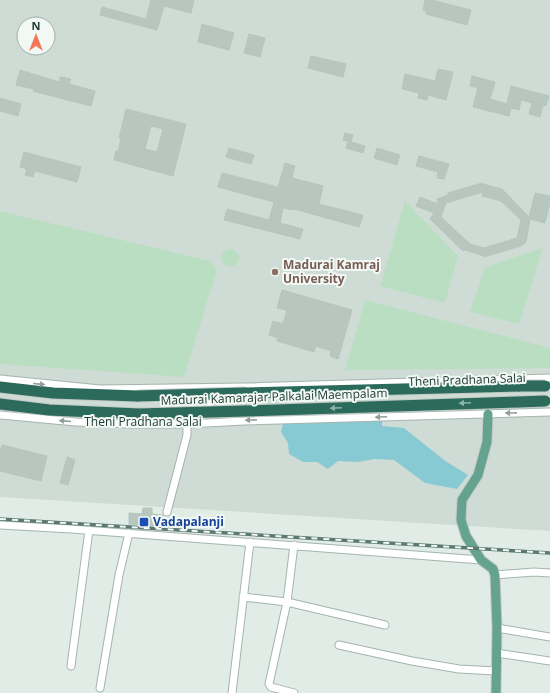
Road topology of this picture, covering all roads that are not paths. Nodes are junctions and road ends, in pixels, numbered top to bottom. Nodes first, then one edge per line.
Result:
1 (533, 378) junction
2 (0, 379) edge
3 (548, 383) edge
4 (0, 387) edge
5 (212, 387) junction
6 (173, 388) junction
7 (202, 393) junction
8 (185, 394) junction
9 (0, 404) edge
10 (548, 405) edge
11 (533, 412) junction
12 (488, 414) junction
13 (0, 415) edge
14 (203, 417) junction
15 (186, 419) junction
16 (214, 422) junction
17 (166, 512) dead end
18 (0, 525) edge
19 (90, 530) junction
20 (129, 533) junction
21 (250, 542) junction
22 (294, 545) junction
23 (481, 560) junction
24 (550, 573) edge
25 (495, 575) junction
26 (243, 597) junction
27 (287, 602) junction
28 (385, 625) dead end
29 (497, 628) junction
30 (550, 637) edge
31 (339, 645) dead end
32 (496, 653) junction
33 (550, 661) edge
34 (71, 666) dead end
35 (496, 671) junction
36 (100, 688) dead end
37 (232, 693) edge
38 (294, 693) edge
39 (496, 693) edge

1 - 3 street, Theni Pradhana Salai
1 - 5 street, Theni Pradhana Salai
1 - 11 street
2 -> 6 street, Theni Pradhana Salai
3 - 4 highway, Madurai Kamarajar Palkalai Maempalam, bridge
5 - 6 street, Theni Pradhana Salai
5 - 7 street
6 - 8 street
7 - 8 street
7 - 14 street
8 - 15 street
10 -> 9 highway, Madurai Kamarajar Palkalai Maempalam, bridge
10 - 11 street, Theni Pradhana Salai
11 -> 12 street, Theni Pradhana Salai
12 -> 16 street, Theni Pradhana Salai
12 - 23 main road
15 -> 13 street, Theni Pradhana Salai
14 - 15 street
14 - 16 street
15 - 16 street, Theni Pradhana Salai
15 - 17 street
18 - 19 street
19 - 20 street
19 - 34 street
20 - 21 street
20 - 36 street
21 - 22 street
21 - 26 street
22 - 23 street
22 - 27 street
23 - 25 main road
24 - 25 street
25 - 29 main road
26 - 27 street
26 - 37 street
27 - 28 street
27 - 38 street
29 - 30 street
29 - 32 main road
31 - 35 street
32 - 33 street
32 - 35 main road
35 - 39 main road

